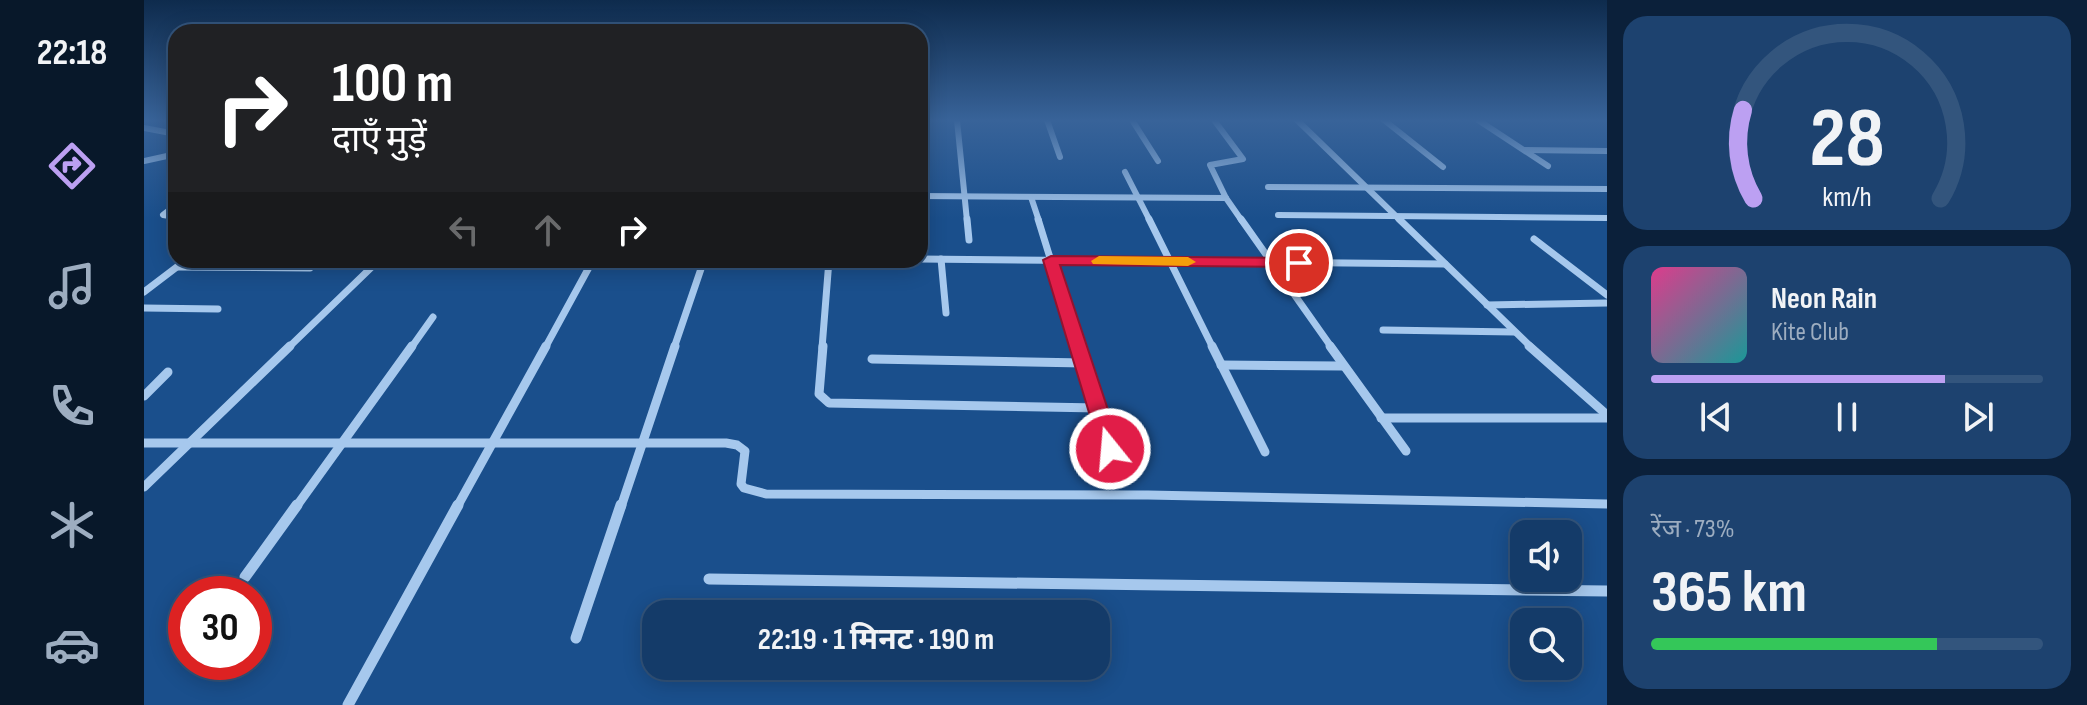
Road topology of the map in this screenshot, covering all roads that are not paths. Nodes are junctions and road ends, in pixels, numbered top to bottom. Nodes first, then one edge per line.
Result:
1 (960, 153) edge
2 (1059, 153) edge
3 (1153, 153) edge
4 (1238, 153) edge
5 (1331, 153) edge
6 (1425, 153) edge
7 (1529, 153) edge
8 (168, 157) edge
9 (1060, 157) dead end
10 (160, 160) junction
11 (144, 161) edge
12 (1158, 161) dead end
13 (168, 162) edge
14 (1548, 166) dead end
15 (1443, 167) dead end
16 (1125, 172) dead end
17 (1268, 187) dead end
18 (1367, 188) junction
19 (1607, 189) edge
20 (928, 196) edge
21 (965, 197) junction
22 (1031, 197) junction
23 (1138, 198) junction
24 (1226, 198) junction
25 (1278, 215) dead end
26 (1395, 216) junction
27 (1607, 218) edge
28 (1534, 239) dead end
29 (969, 240) dead end
30 (928, 259) edge
31 (941, 259) junction
32 (1051, 260) junction
33 (1170, 261) junction
34 (1270, 262) junction
35 (1445, 264) junction
36 (177, 268) edge
37 (371, 268) edge
38 (589, 268) edge
39 (701, 268) edge
40 (828, 268) edge
41 (144, 292) edge
42 (1607, 295) edge
43 (1607, 303) edge
44 (1487, 305) junction
45 (144, 308) edge
46 (218, 309) dead end
47 (946, 313) dead end
48 (433, 317) dead end
49 (1383, 330) dead end
50 (1514, 332) junction
51 (872, 359) dead end
52 (1084, 363) junction
53 (1221, 365) junction
54 (1342, 366) junction
55 (168, 372) dead end
56 (144, 396) edge
57 (1098, 408) junction
58 (1607, 417) edge
59 (1381, 418) junction
60 (144, 443) edge
61 (188, 443) junction
62 (341, 443) junction
63 (643, 443) junction
64 (490, 444) junction
65 (1110, 449) dead end
66 (1406, 451) dead end
67 (1265, 452) dead end
68 (144, 487) edge
69 (1607, 504) edge
70 (246, 576) edge
71 (709, 579) dead end
72 (1607, 591) edge
73 (576, 638) dead end
74 (348, 705) edge

1 - 21 street
2 - 9 street
3 - 12 street
4 - 24 street
5 - 18 street
6 - 15 street
7 - 14 street
8 - 10 street
10 - 11 street
10 - 13 street
16 - 23 street
17 - 18 street
18 - 19 street
18 - 26 street
20 - 21 street
21 - 22 street
21 - 29 street
22 - 23 street
22 - 32 street
23 - 24 street
23 - 33 street
24 - 34 street
25 - 26 street
26 - 27 street
26 - 35 street
28 - 42 street
30 - 31 street
31 - 32 street
31 - 47 street
32 - 33 street
32 - 52 street
33 - 34 street
33 - 53 street
34 - 35 street
34 - 54 street
35 - 44 street
36 - 41 street
37 - 61 street
38 - 64 street
39 - 63 street
40 - 57 street
43 - 44 street
44 - 50 street
45 - 46 street
48 - 62 street
49 - 50 street
50 - 58 street
51 - 52 street
52 - 57 street
53 - 54 street
53 - 67 street
54 - 59 street
55 - 56 street
57 - 65 street
58 - 59 street
59 - 66 street
60 - 61 street
61 - 62 street
61 - 68 street
62 - 64 street
62 - 70 street
63 - 64 street
63 - 69 street
63 - 73 street
64 - 74 street
71 - 72 street

